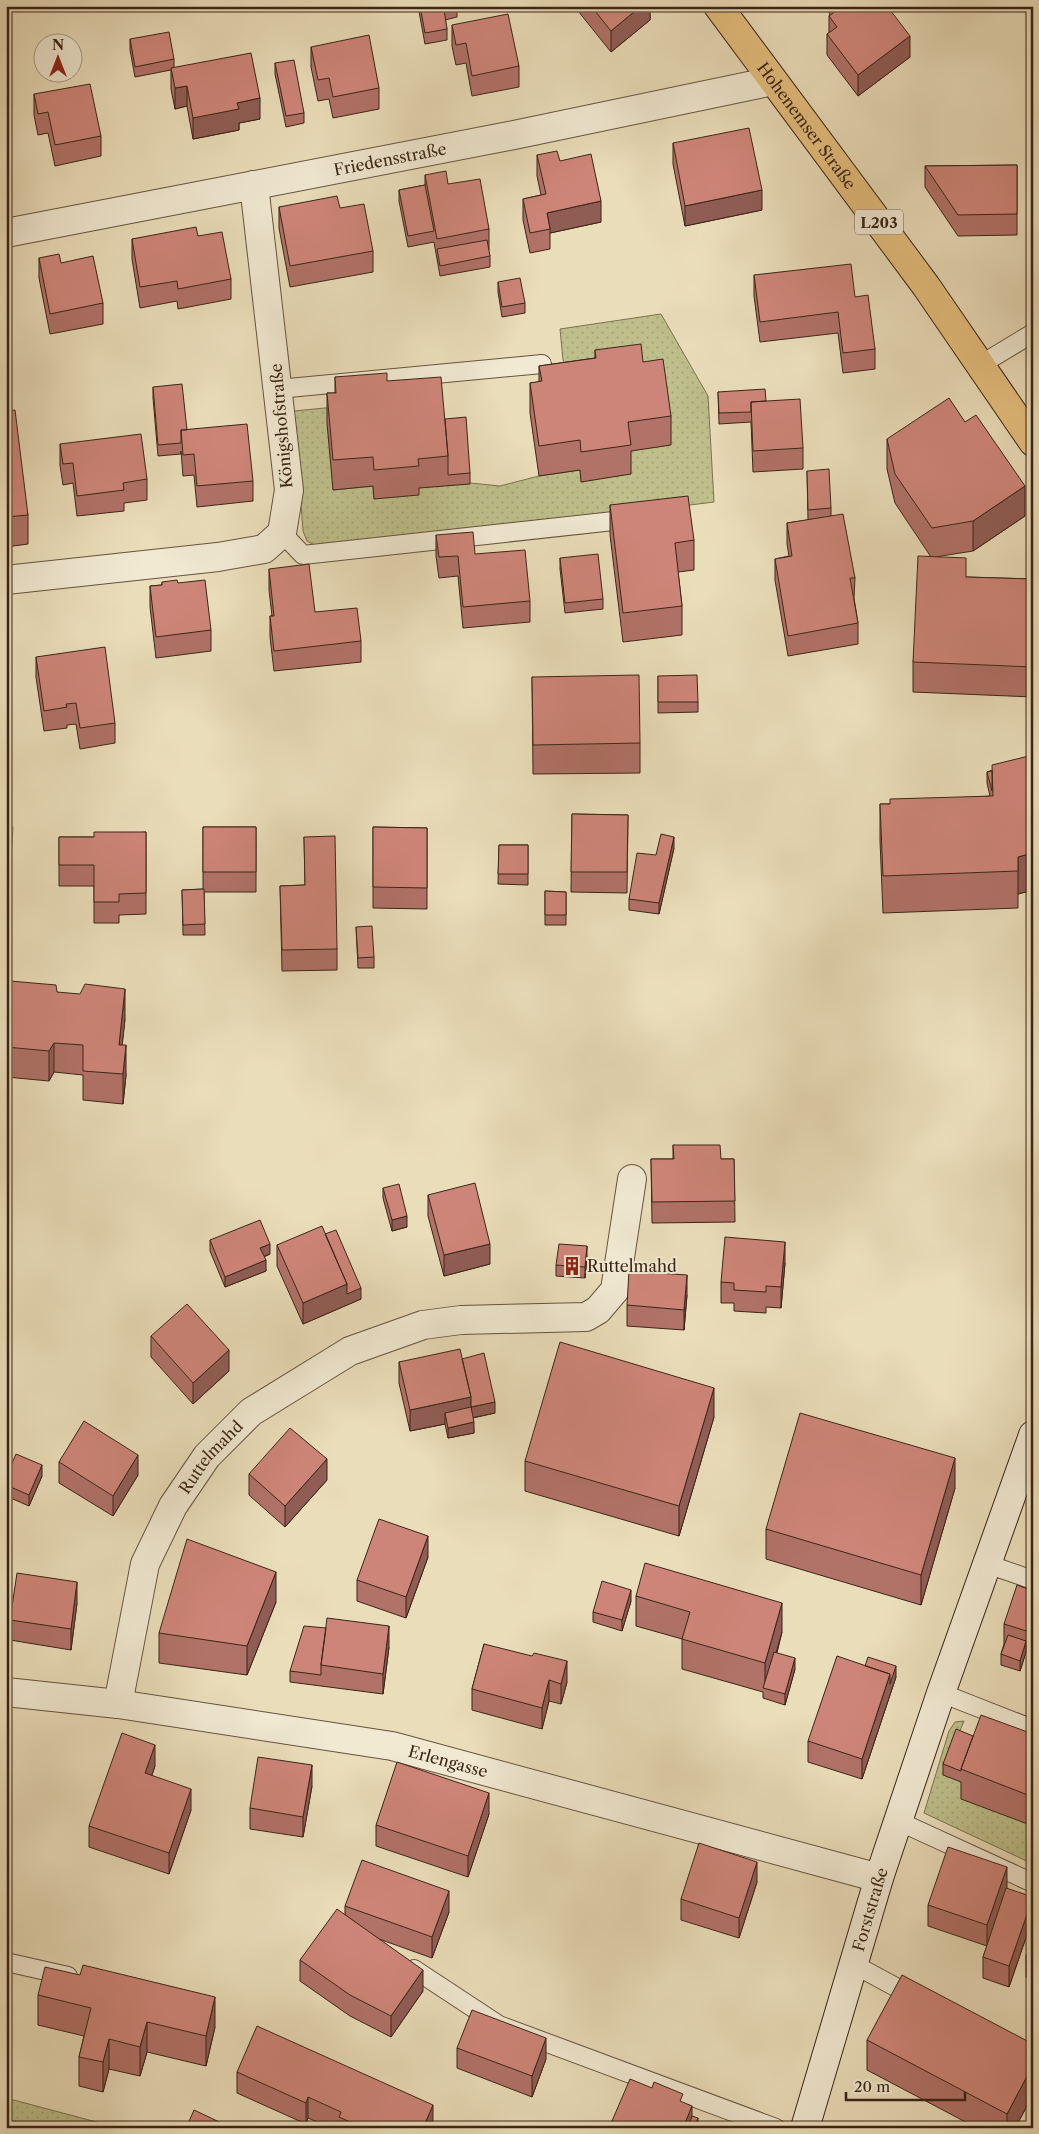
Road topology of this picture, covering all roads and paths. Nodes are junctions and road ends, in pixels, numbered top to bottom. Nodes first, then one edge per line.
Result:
1 (718, 6) edge
2 (774, 80) junction
3 (254, 185) junction
4 (6, 233) edge
5 (1033, 333) edge
6 (542, 364) edge
7 (980, 366) junction
8 (278, 389) junction
9 (1033, 442) edge
10 (647, 518) edge
11 (282, 533) junction
12 (6, 580) edge
13 (632, 1179) dead end
14 (1033, 1436) edge
15 (988, 1564) junction
16 (1033, 1580) edge
17 (6, 1692) edge
18 (941, 1693) junction
19 (118, 1704) junction
20 (1033, 1729) edge
21 (898, 1821) junction
22 (879, 1878) junction
23 (1033, 1883) edge
24 (6, 1962) edge
25 (853, 1964) junction
26 (414, 1969) edge
27 (81, 1979) edge
28 (930, 2006) edge
29 (776, 2128) edge
30 (805, 2128) edge

1 - 2 main road, Hohenemser Straße / L203
2 - 3 street, Friedensstraße
2 - 7 main road, Hohenemser Straße / L203
3 - 4 street, Friedensstraße
3 - 8 street, Königshofstraße
5 - 7 lane
6 - 8 lane
7 - 9 main road, Hohenemser Straße / L203
8 - 11 street, Königshofstraße
10 - 11 lane
11 - 12 street
13 - 19 street, Ruttelmahd
14 - 15 street, Forststraße
15 - 16 lane
15 - 18 street, Forststraße
17 - 19 street, Erlengasse
18 - 20 lane
18 - 21 street, Forststraße
19 - 22 street, Erlengasse
21 - 22 street, Forststraße
21 - 23 lane
22 - 25 street, Forststraße
24 - 27 lane
25 - 28 lane
25 - 30 street, Forststraße
26 - 29 lane

